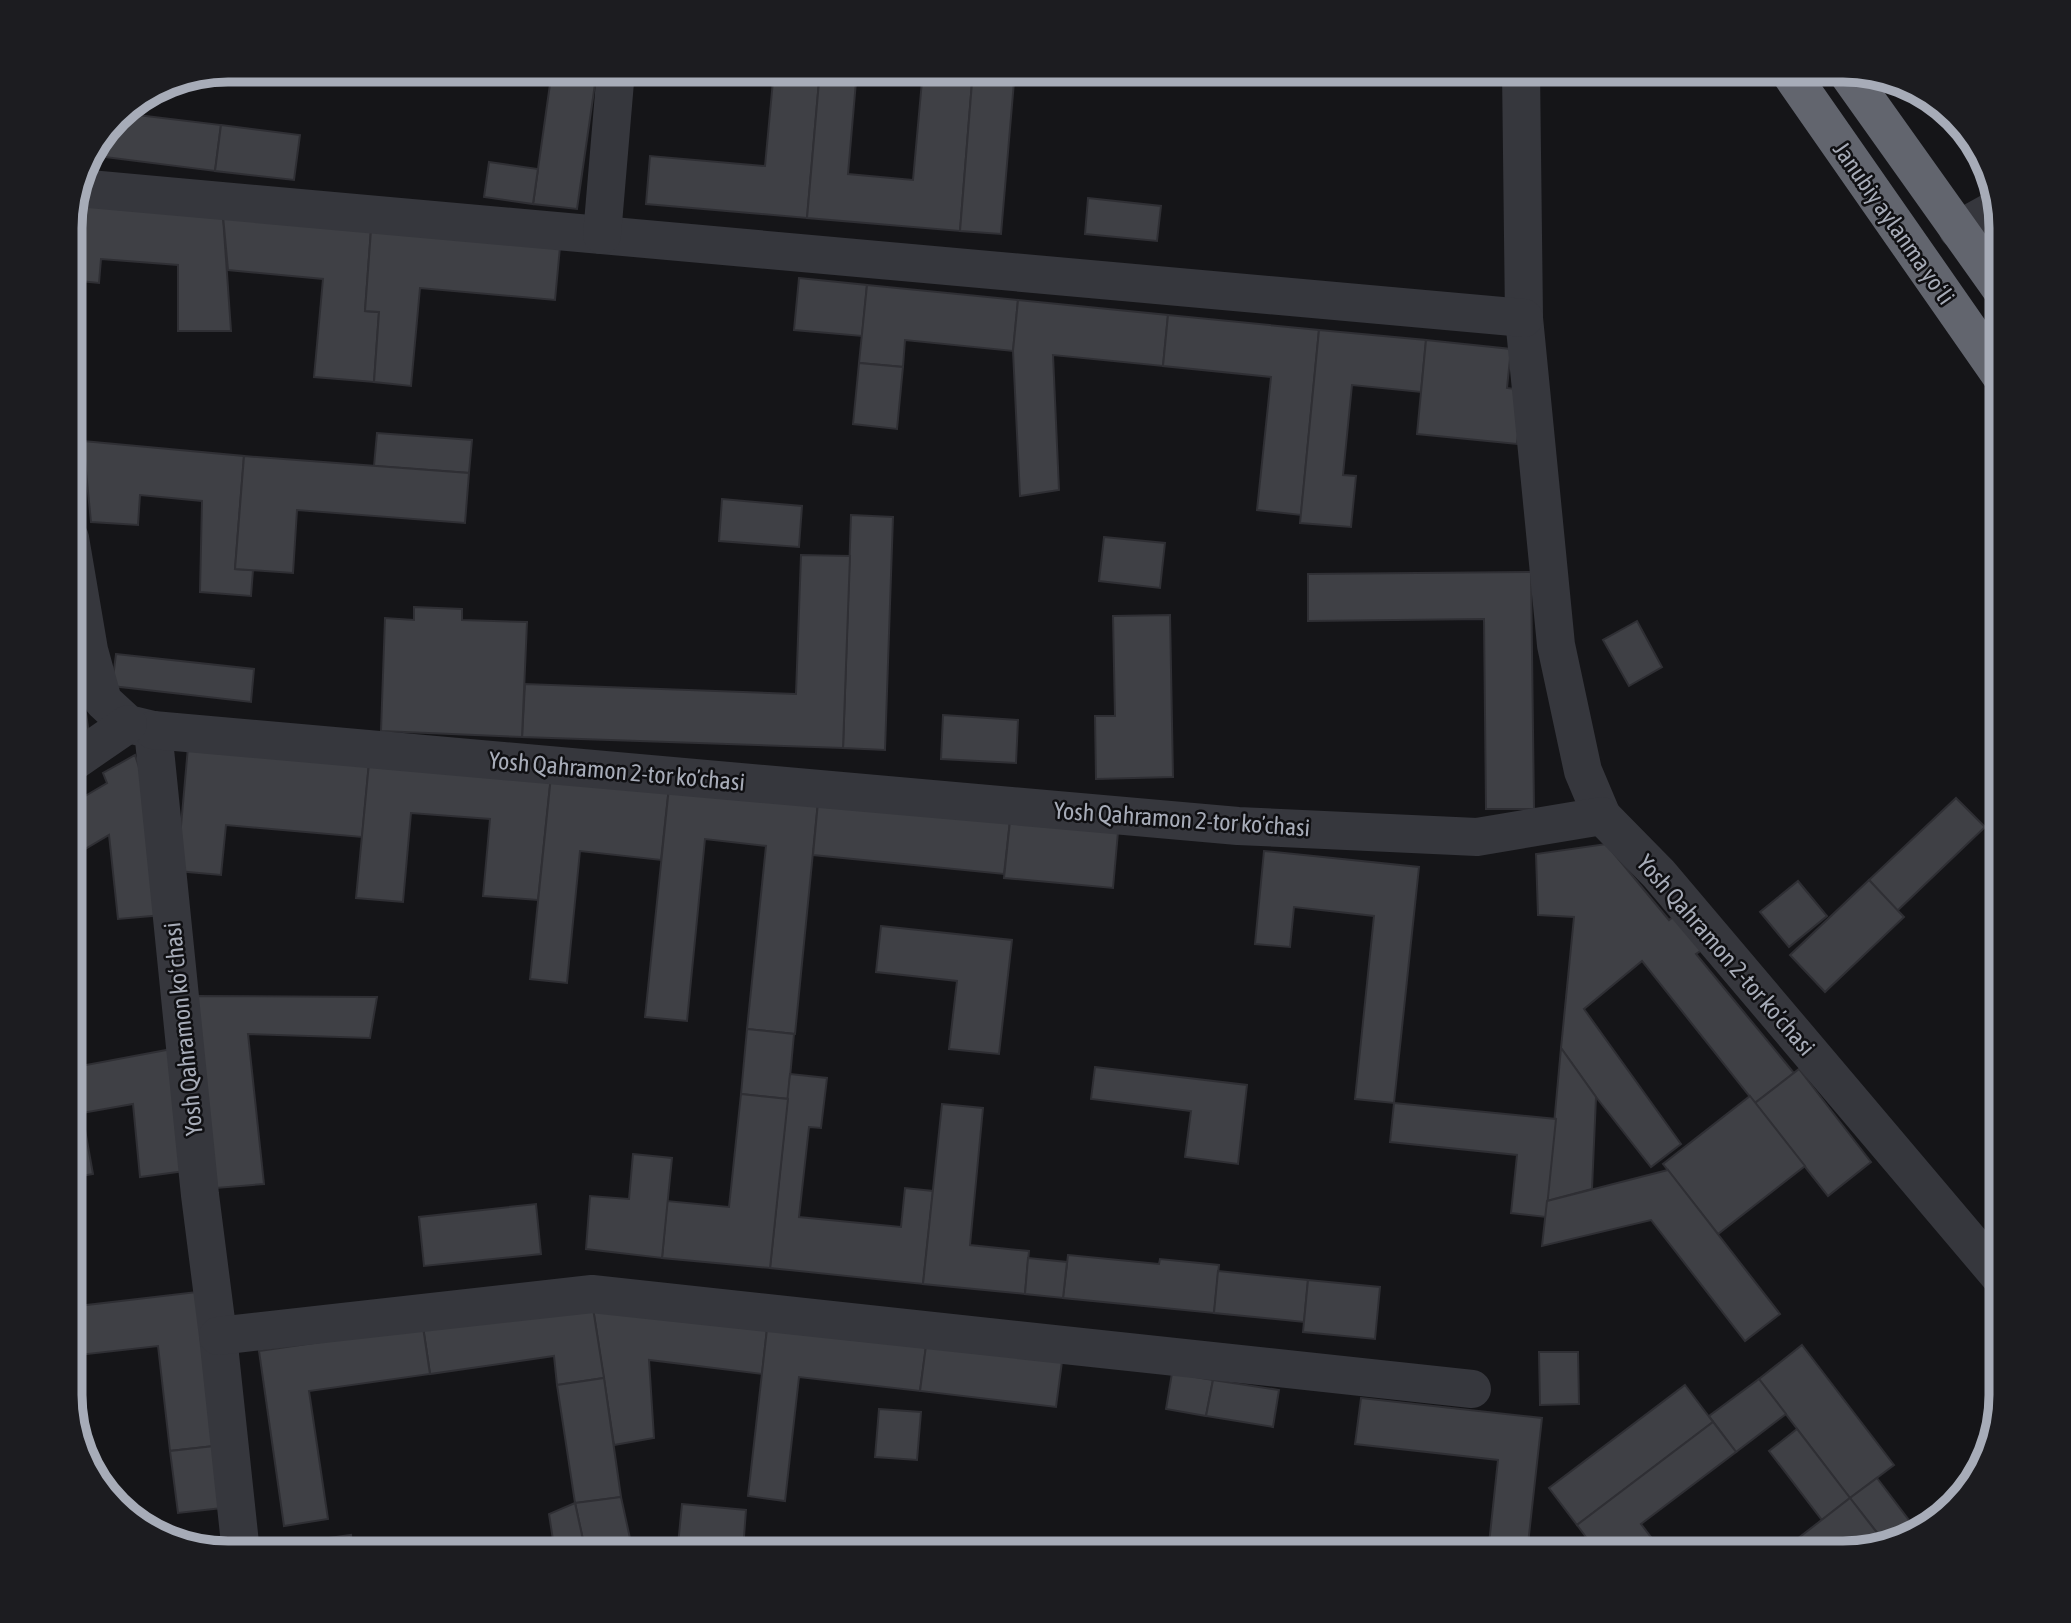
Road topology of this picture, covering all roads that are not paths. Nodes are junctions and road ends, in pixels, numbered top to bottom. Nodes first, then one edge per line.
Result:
1 (615, 82) edge
2 (1521, 82) edge
3 (1796, 82) edge
4 (1855, 83) edge
5 (87, 189) edge
6 (1987, 213) edge
7 (1958, 230) junction
8 (602, 235) junction
9 (1989, 273) edge
10 (1524, 318) junction
11 (1989, 359) edge
12 (83, 615) edge
13 (140, 727) junction
14 (83, 758) edge
15 (1602, 816) junction
16 (1989, 1264) edge
17 (218, 1336) junction
18 (1472, 1389) dead end
19 (240, 1541) edge

1 - 8 street
2 - 10 street
3 - 11 highway, Janubiy aylanma yoʻli
4 - 7 highway, Janubiy aylanma yoʻli
5 - 8 street
6 - 7 street
7 - 9 highway, Janubiy aylanma yoʻli
8 - 10 street
10 - 15 street
12 - 13 street
13 - 14 street
13 - 15 street, Yosh Qahramon 2-tor koʼchasi
13 - 17 street, Yosh Qahramon koʻchasi
15 - 16 street, Yosh Qahramon 2-tor koʼchasi
17 - 18 street
17 - 19 street, Yosh Qahramon koʻchasi

